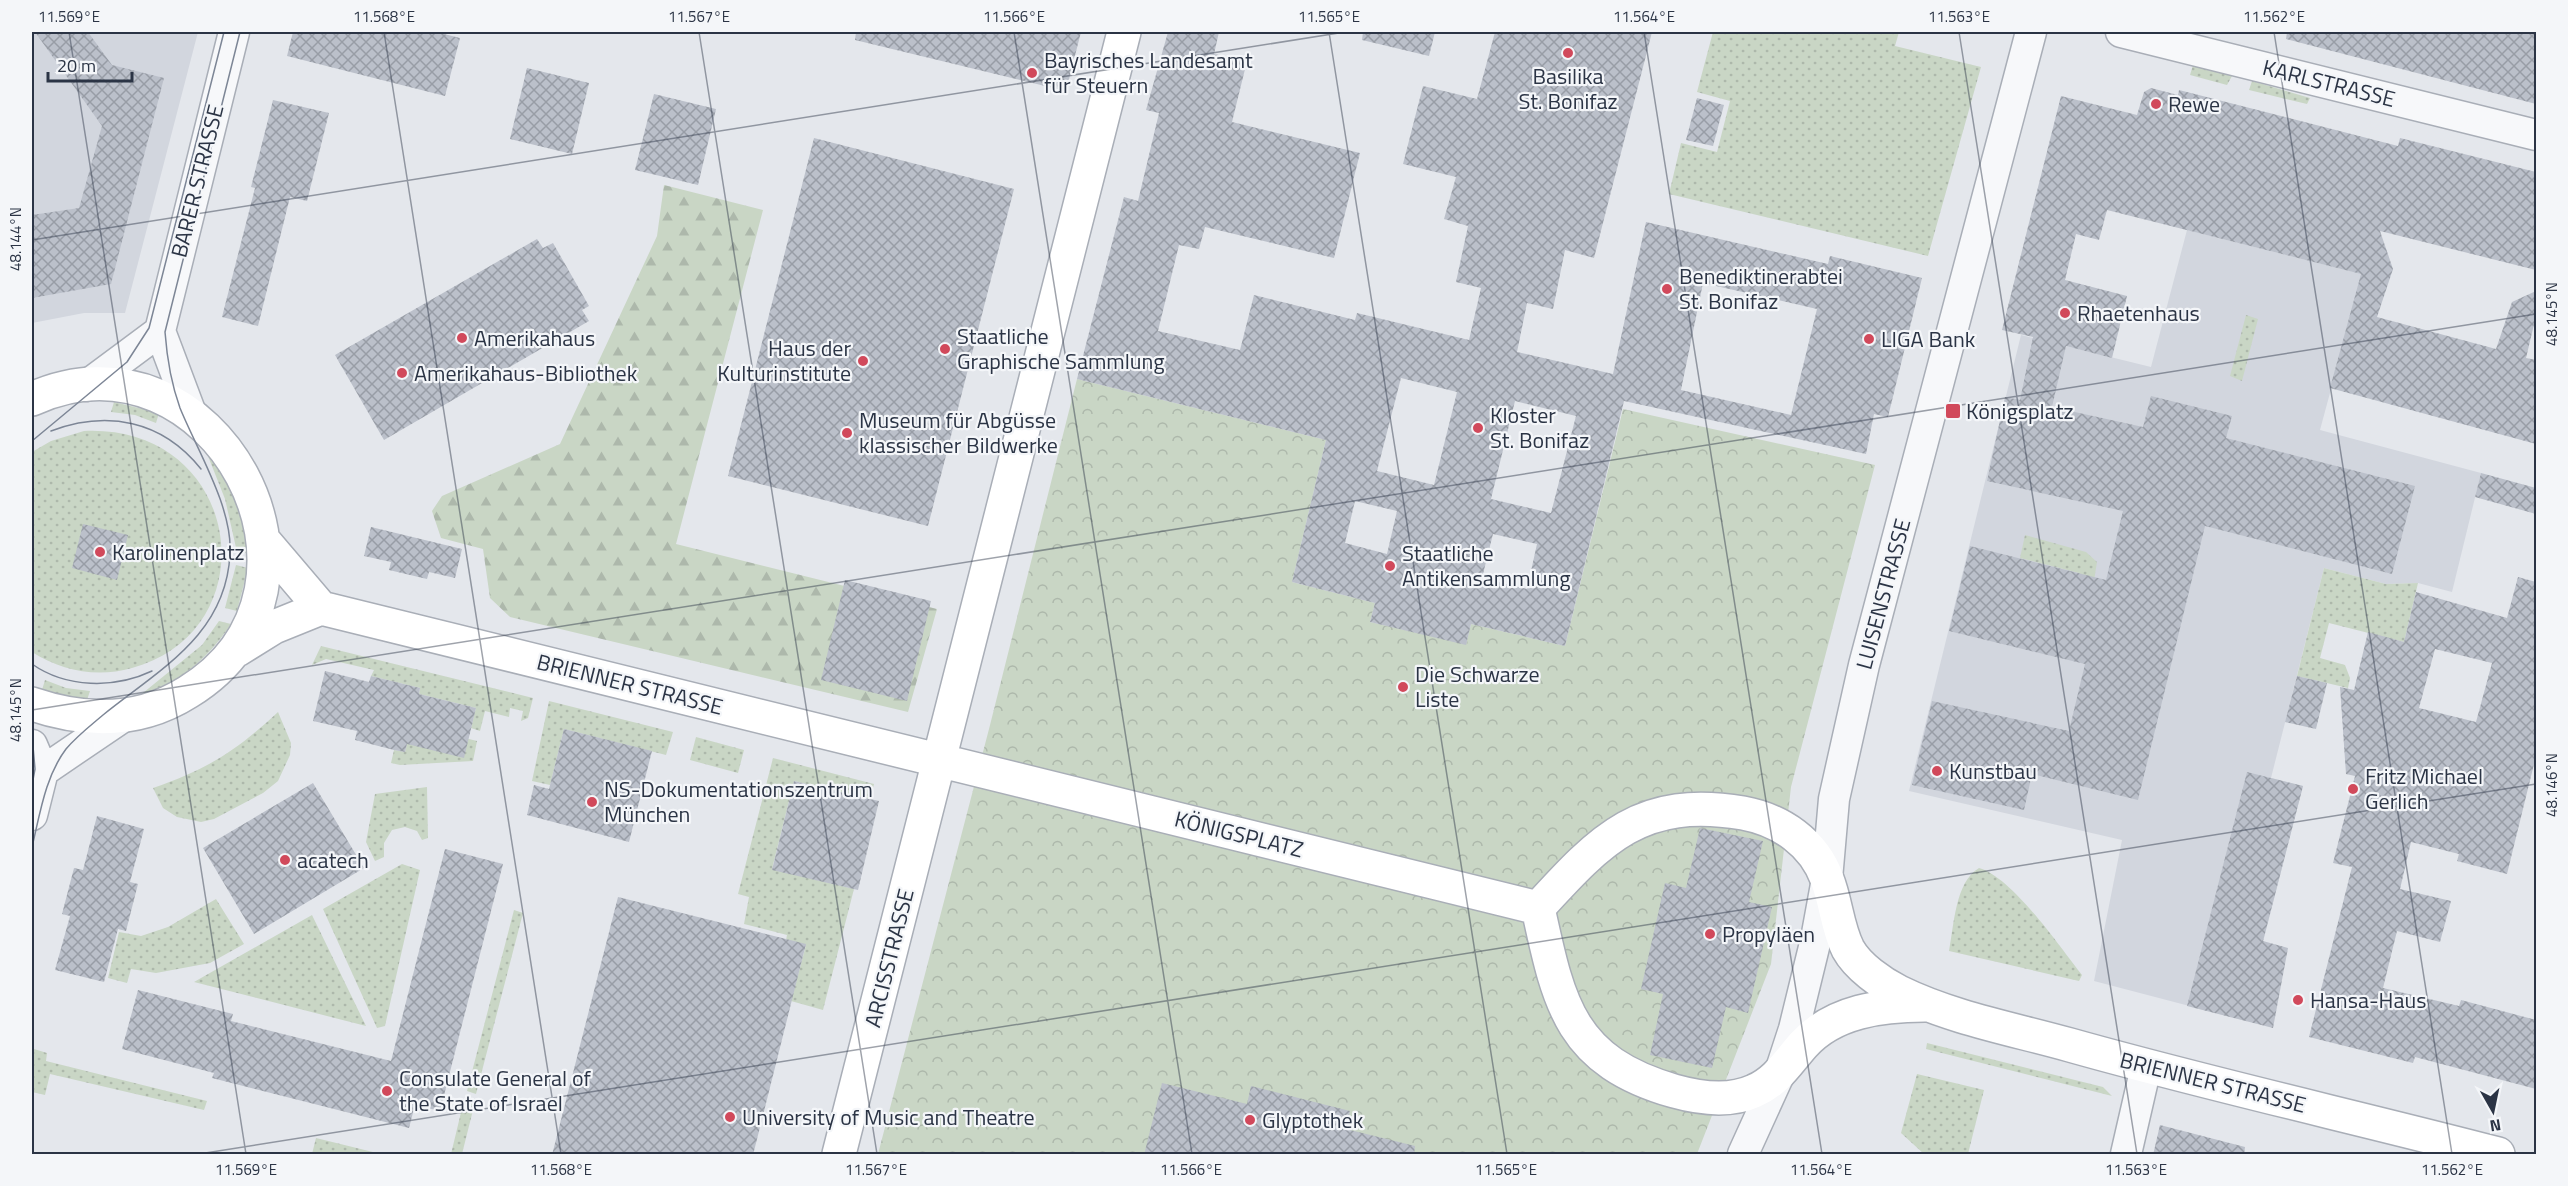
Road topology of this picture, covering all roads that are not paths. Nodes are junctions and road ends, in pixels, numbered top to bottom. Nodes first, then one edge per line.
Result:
1 (234, 32) edge
2 (1124, 32) edge
3 (2031, 32) edge
4 (2121, 32) edge
5 (2536, 135) edge
6 (160, 331) junction
7 (86, 386) junction
8 (32, 398) edge
9 (192, 416) junction
10 (264, 541) junction
11 (321, 608) junction
12 (232, 653) junction
13 (32, 704) edge
14 (123, 716) junction
15 (37, 758) edge
16 (939, 761) junction
17 (32, 815) edge
18 (1827, 879) junction
19 (1538, 908) junction
20 (1928, 1005) junction
21 (2146, 1067) junction
22 (1779, 1075) junction
23 (839, 1155) edge
24 (1743, 1155) edge
25 (2126, 1155) edge
26 (2498, 1155) edge

1 - 6 street, BARER STRASSE
2 - 16 main road, ARCISSTRASSE
3 - 18 street, LUISENSTRASSE
4 - 5 street, KARLSTRASSE
6 - 7 street
6 - 9 street
7 - 8 main road
7 - 9 main road
9 - 10 main road
10 - 11 main road
10 - 12 main road
11 - 12 main road
11 - 16 main road, BRIENNER STRASSE
12 - 14 main road
13 - 14 main road
14 - 15 street
15 - 17 street
16 - 19 main road, KÖNIGSPLATZ
16 - 23 main road, ARCISSTRASSE
18 - 19 main road
18 - 20 main road
18 - 22 street, LUISENSTRASSE
19 - 22 main road
20 - 21 main road, BRIENNER STRASSE
20 - 22 main road
21 - 25 street
21 - 26 main road, BRIENNER STRASSE
22 - 24 street, LUISENSTRASSE

